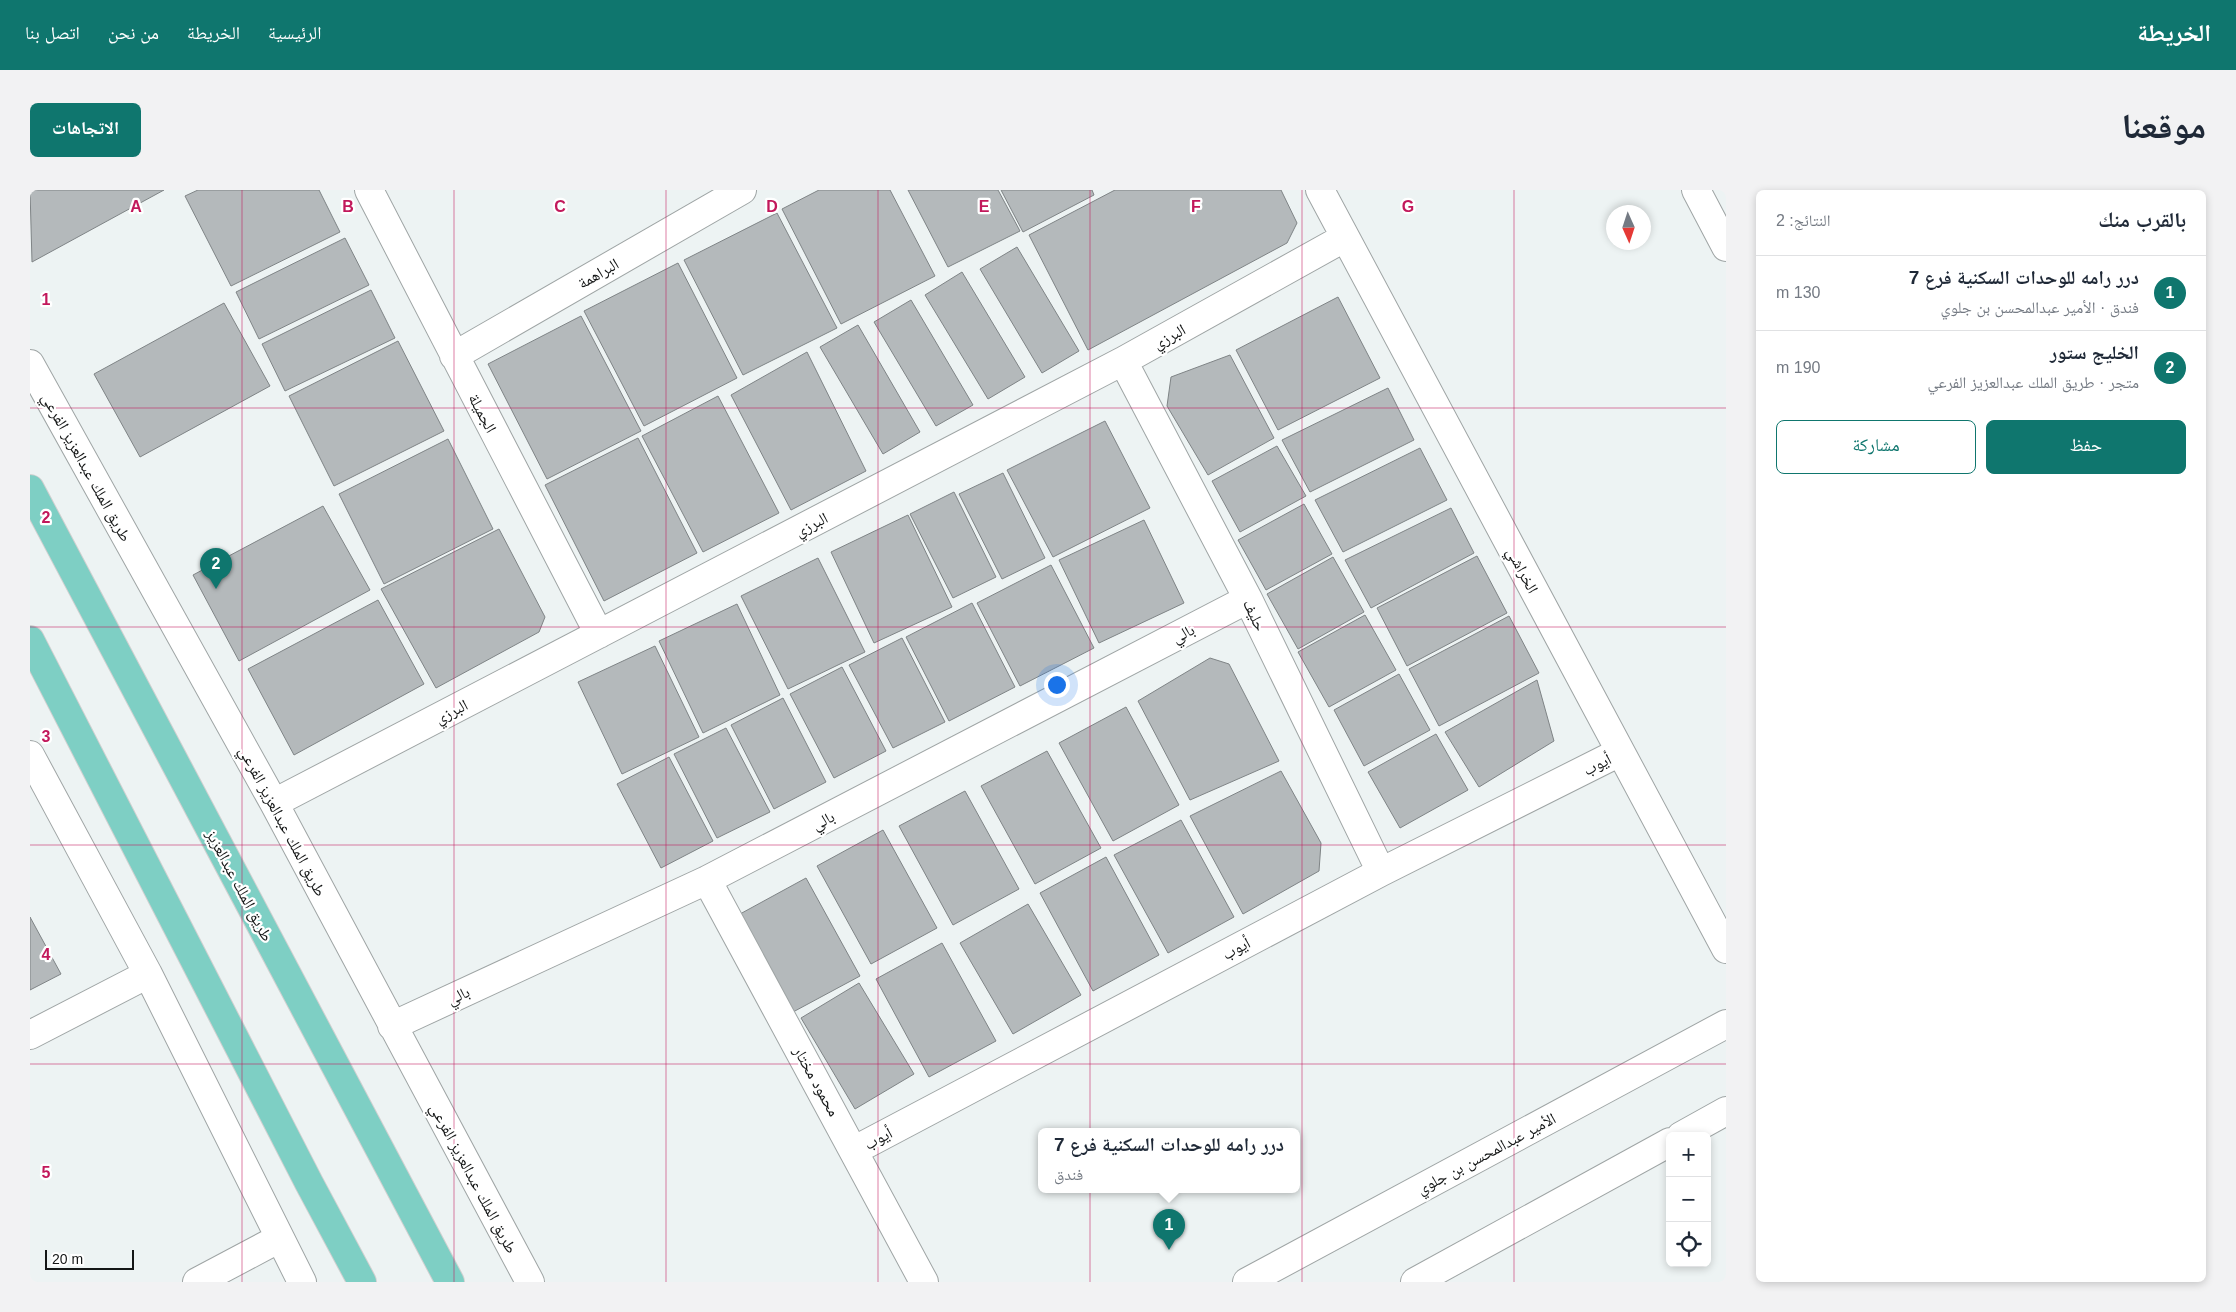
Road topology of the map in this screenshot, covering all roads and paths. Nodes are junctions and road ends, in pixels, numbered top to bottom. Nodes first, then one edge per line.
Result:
1 (369, 190) edge
2 (742, 190) edge
3 (1320, 190) edge
4 (1696, 190) edge
5 (1344, 238) junction
6 (1726, 248) edge
7 (454, 356) junction
8 (1123, 362) junction
9 (30, 364) edge
10 (30, 489) edge
11 (1248, 599) junction
12 (599, 634) junction
13 (30, 640) edge
14 (1620, 752) junction
15 (30, 755) edge
16 (274, 803) junction
17 (1381, 872) junction
18 (707, 880) junction
19 (1726, 949) edge
20 (148, 974) junction
21 (1726, 1024) edge
22 (392, 1026) junction
23 (30, 1035) edge
24 (1726, 1111) edge
25 (1688, 1132) edge
26 (1666, 1144) edge
27 (855, 1150) junction
28 (280, 1238) junction
29 (196, 1282) edge
30 (302, 1282) edge
31 (362, 1282) edge
32 (450, 1282) edge
33 (530, 1282) edge
34 (924, 1282) edge
35 (1246, 1282) edge
36 (1415, 1282) edge

1 - 7 street, الجميلة
2 - 7 street, البراهمة
3 - 5 street, الخراشي
4 - 6 street
5 - 8 street, البرزي
5 - 14 street, الخراشي
7 - 12 street, الجميلة
8 - 11 street, حليف
8 - 12 street, البرزي
9 - 16 street, طريق الملك عبدالعزيز الفرعي
10 - 32 main road, طريق الملك عبدالعزيز
11 - 17 street, حليف
11 - 18 street, بالي
12 - 16 street, البرزي
13 - 31 main road
14 - 17 street, أيوب
14 - 19 street, الخراشي
15 - 20 street
16 - 22 street, طريق الملك عبدالعزيز الفرعي
17 - 27 street, أيوب
18 - 22 street, بالي
18 - 27 street, محمود مختار
20 - 23 street
20 - 28 street
21 - 35 street, الأمير عبدالمحسن بن جلوي
22 - 33 street, طريق الملك عبدالعزيز الفرعي
24 - 25 street
26 - 36 street
27 - 34 street, محمود مختار
28 - 29 street
28 - 30 street

